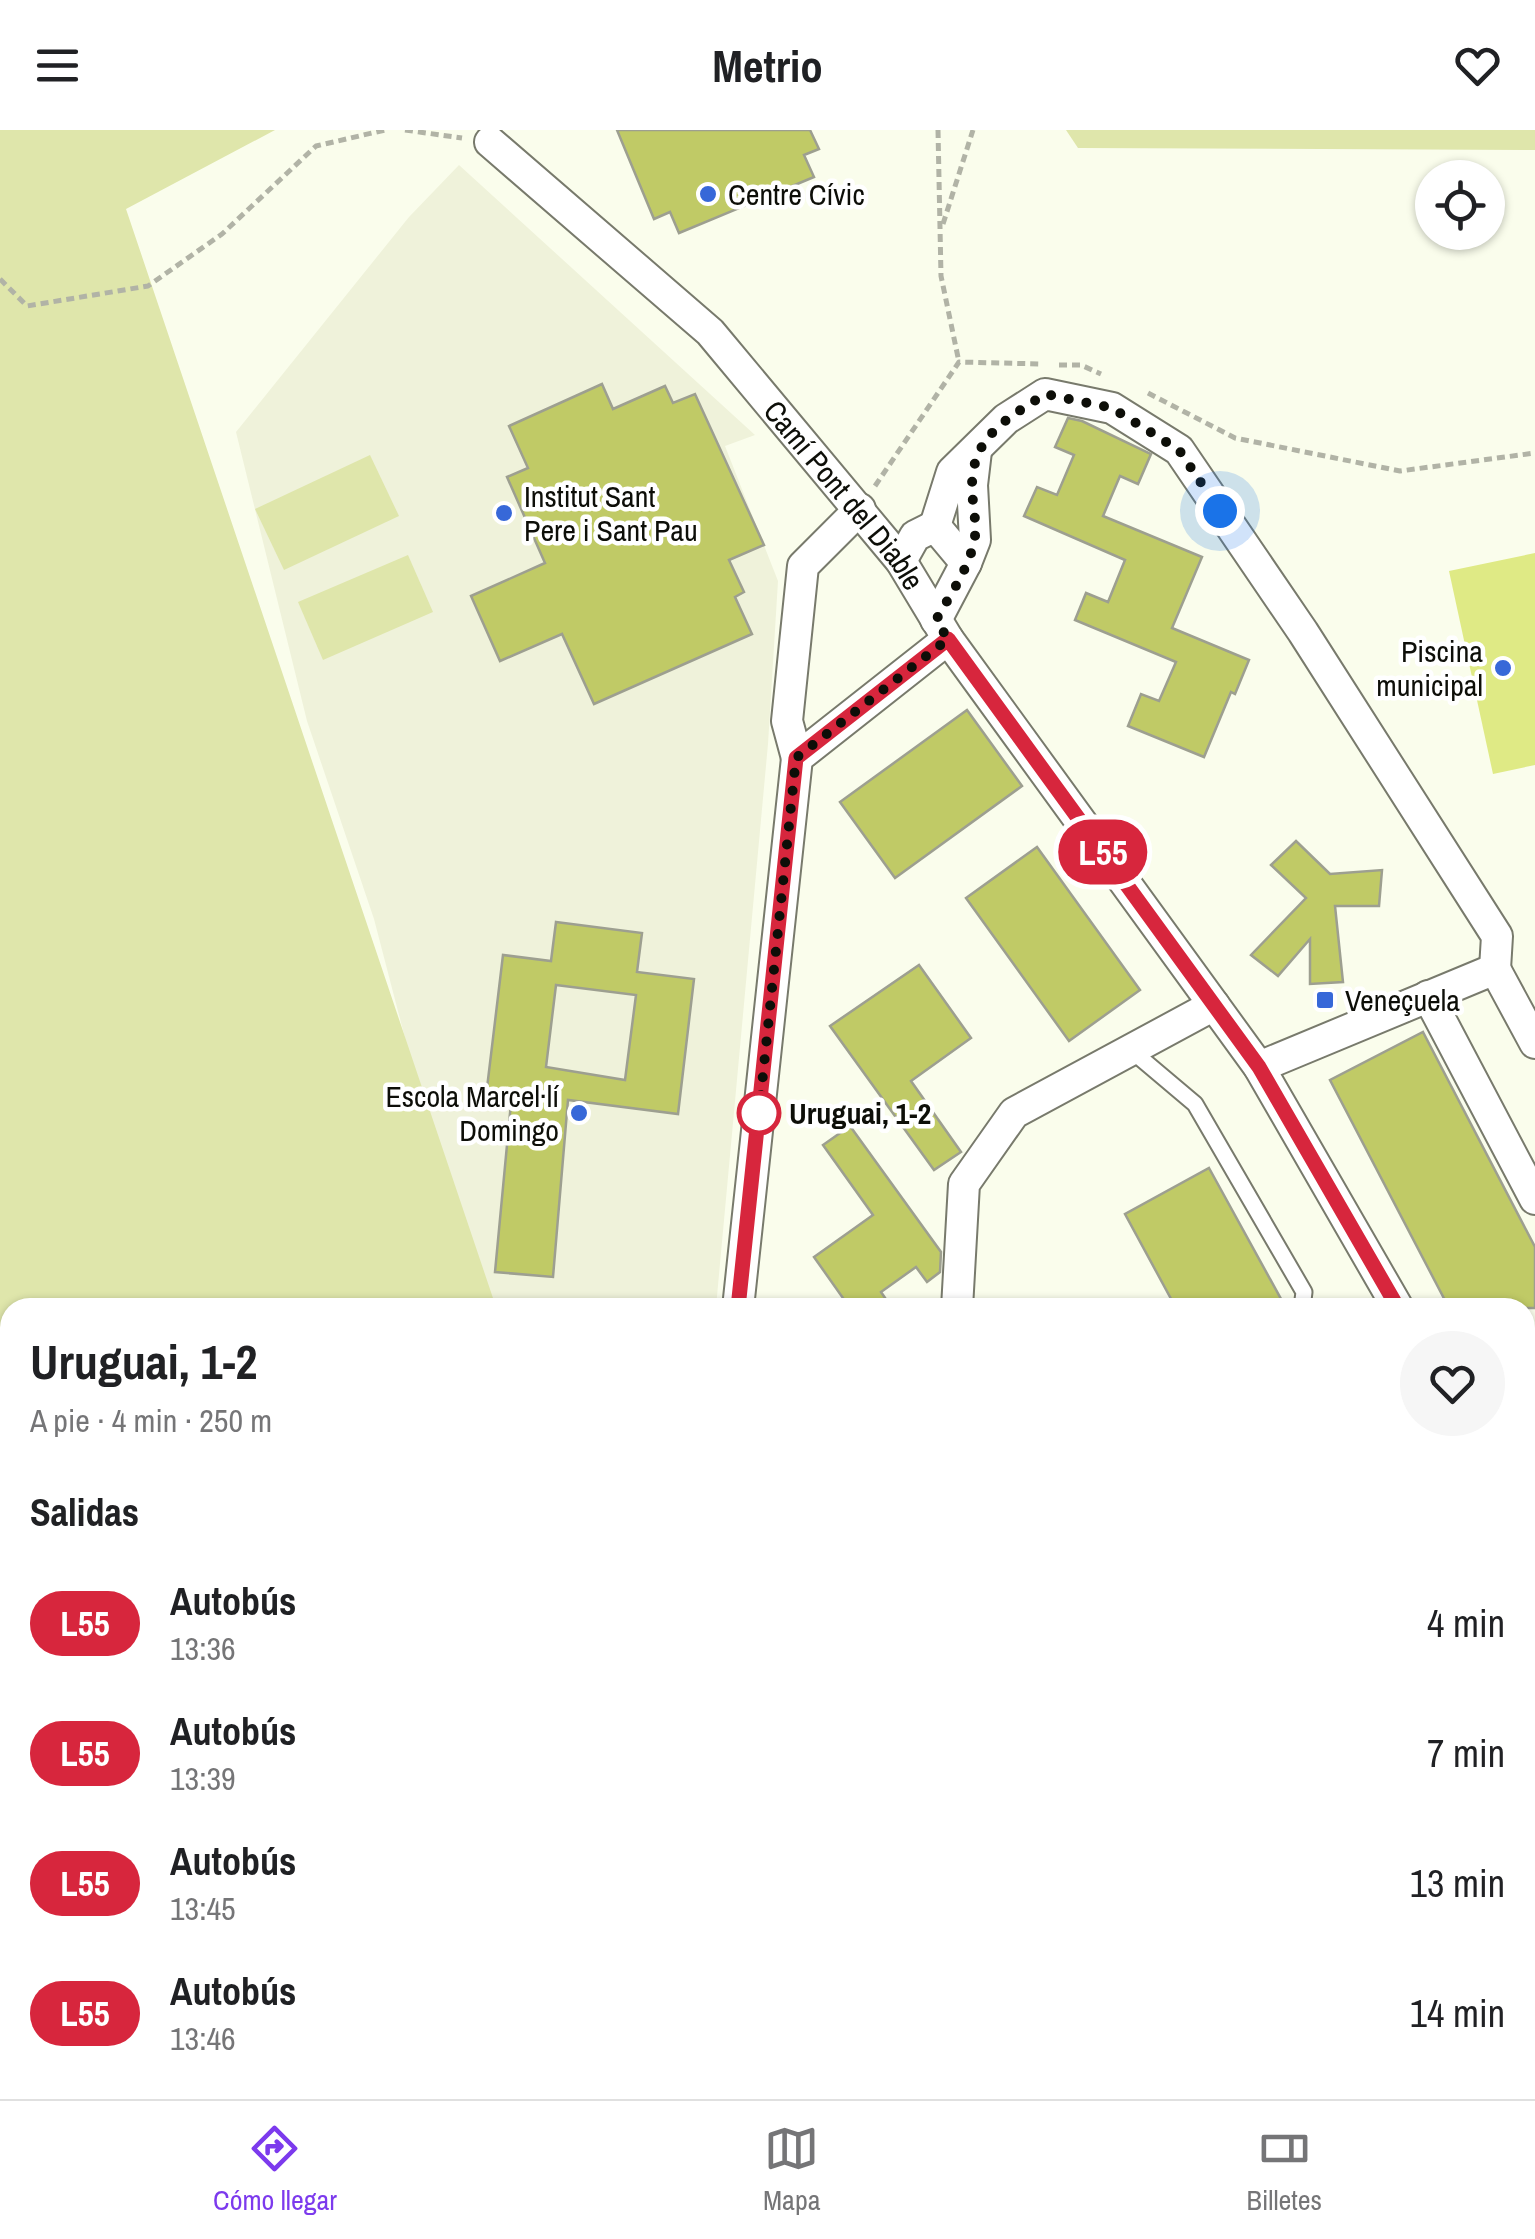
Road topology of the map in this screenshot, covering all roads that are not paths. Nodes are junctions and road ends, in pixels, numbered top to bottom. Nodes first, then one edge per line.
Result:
1 (490, 142) road end
2 (976, 451) junction
3 (860, 508) junction
4 (935, 526) junction
5 (901, 561) junction
6 (966, 563) junction
7 (942, 629) junction
8 (796, 758) junction
9 (1494, 968) junction
10 (1428, 996) junction
11 (1214, 1005) junction
12 (1535, 1043) edge
13 (1131, 1050) junction
14 (1259, 1067) junction
15 (1535, 1200) edge
16 (739, 1298) edge
17 (958, 1298) edge
18 (1303, 1298) edge
19 (1392, 1298) edge

1 - 3 street, Camí Pont del Diable
2 - 4 street
2 - 6 street
2 - 9 street
3 - 5 street, Camí Pont del Diable
3 - 8 street
4 - 5 street
4 - 6 street
5 - 7 street, Camí Pont del Diable
6 - 7 street
7 - 8 street
7 - 11 street, Camí Pont del Diable
8 - 16 street
9 - 10 street
9 - 12 street
10 - 14 street
10 - 15 street
11 - 13 street
11 - 14 street, Camí Pont del Diable
13 - 17 street
13 - 18 lane
14 - 19 street, Camí Pont del Diable

